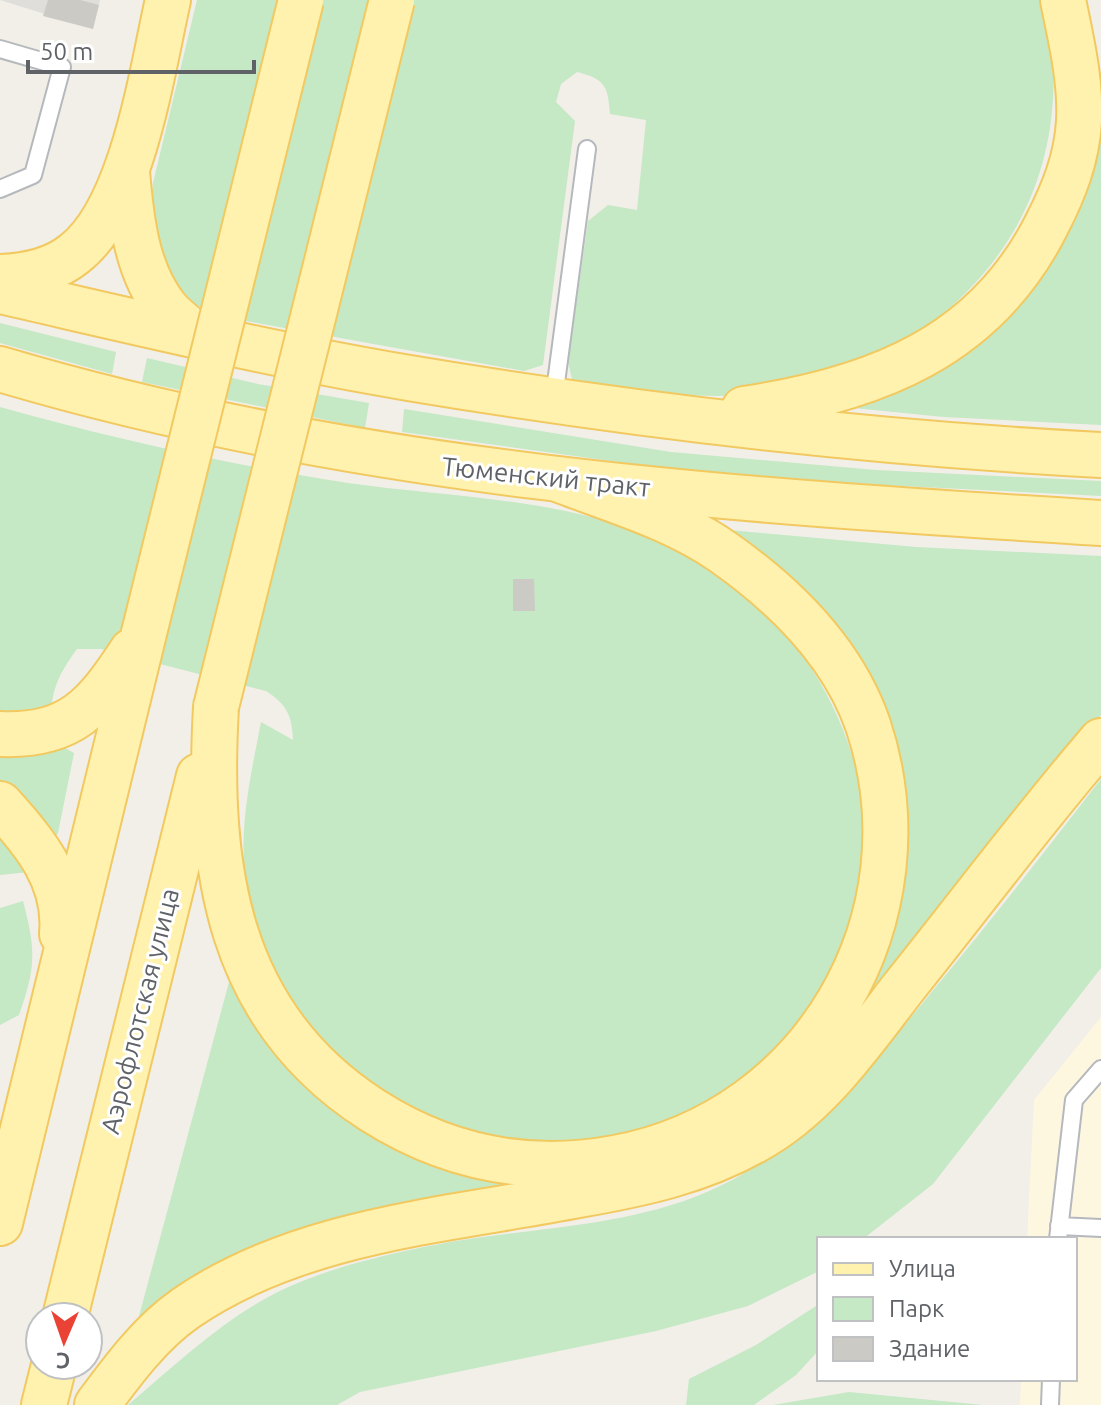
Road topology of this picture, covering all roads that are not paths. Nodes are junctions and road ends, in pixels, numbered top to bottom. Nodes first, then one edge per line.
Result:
1 (168, 0) edge
2 (301, 0) edge
3 (392, 0) edge
4 (1063, 0) edge
5 (1091, 0) edge
6 (0, 49) edge
7 (1101, 70) edge
8 (587, 149) dead end
9 (127, 172) junction
10 (0, 189) edge
11 (0, 277) edge
12 (0, 291) edge
13 (199, 337) junction
14 (0, 369) edge
15 (553, 399) junction
16 (598, 406) junction
17 (1101, 455) edge
18 (560, 480) junction
19 (1101, 523) edge
20 (122, 684) junction
21 (216, 707) junction
22 (0, 734) edge
23 (1101, 741) edge
24 (0, 804) edge
25 (54, 1008) junction
26 (1101, 1069) edge
27 (0, 1223) edge
28 (1101, 1228) edge
29 (1058, 1232) edge
30 (69, 1301) edge
31 (50, 1381) edge
32 (1051, 1381) edge
33 (44, 1405) edge
34 (97, 1405) edge
35 (1050, 1405) edge

1 - 9 main road
2 - 20 main road, bridge
3 - 21 main road, bridge
4 - 16 main road
5 - 7 main road
6 - 10 lane
8 - 15 lane
9 - 11 main road
9 - 13 main road
12 - 13 main road
13 - 15 main road
14 - 18 main road, Тюменский тракт
15 - 16 main road
16 - 17 main road
18 - 19 main road, Тюменский тракт
18 - 21 main road
20 - 22 main road
20 - 25 main road
21 - 30 main road, Аэрофлотская улица
23 - 34 main road
24 - 25 main road
25 - 27 main road
26 - 29 lane
28 - 29 lane
31 - 33 main road
32 - 35 lane

